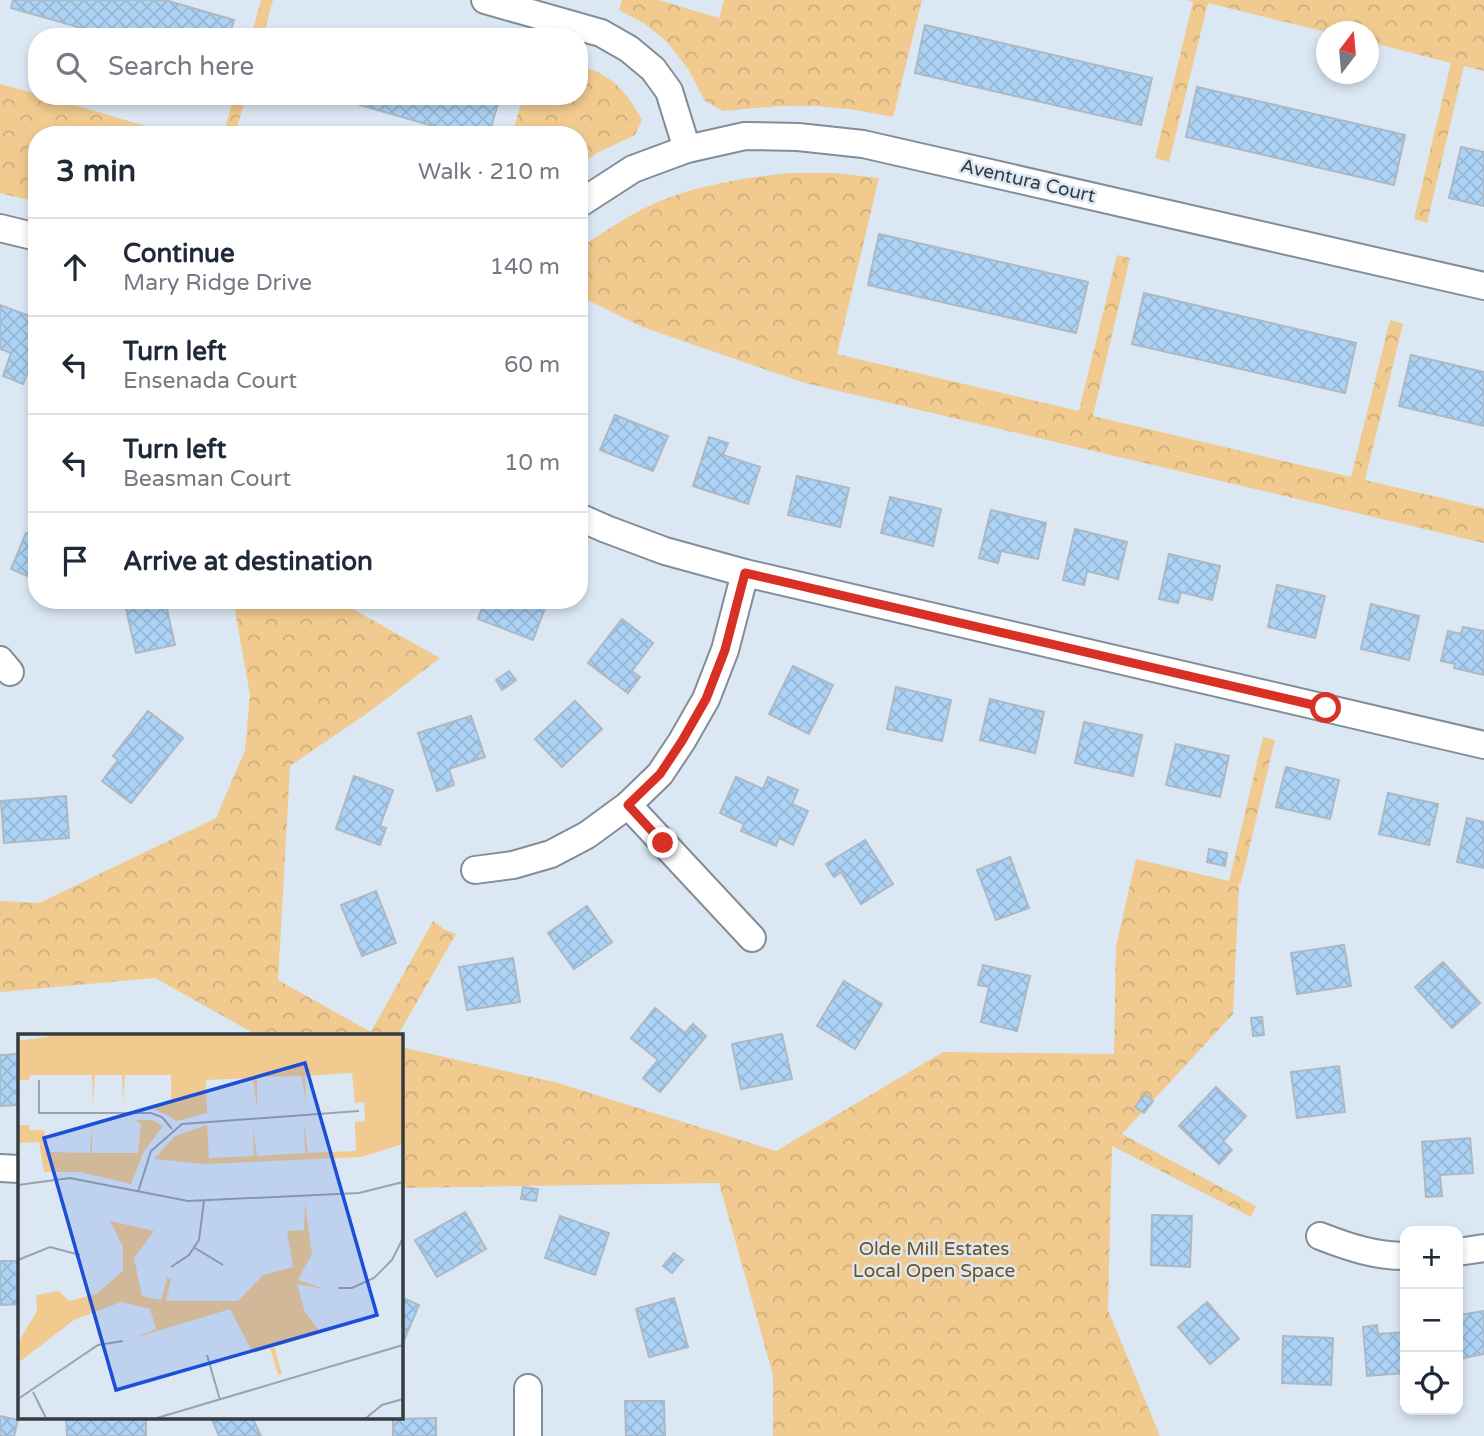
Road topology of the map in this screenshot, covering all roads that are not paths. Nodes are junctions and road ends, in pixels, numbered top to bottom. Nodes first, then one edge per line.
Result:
1 (485, 0) edge
2 (583, 28) edge
3 (588, 29) edge
4 (687, 149) junction
5 (588, 198) edge
6 (0, 228) edge
7 (28, 235) edge
8 (1484, 286) edge
9 (588, 521) edge
10 (745, 573) junction
11 (1484, 745) edge
12 (628, 805) junction
13 (475, 870) dead end
14 (752, 938) dead end
15 (0, 1168) edge
16 (18, 1169) edge
17 (1320, 1236) dead end
18 (1484, 1248) edge
19 (1463, 1251) edge
20 (1400, 1256) edge
21 (528, 1388) dead end
22 (528, 1436) edge

1 - 2 street
3 - 4 street
4 - 5 street, Aventura Court
4 - 8 street, Aventura Court
6 - 7 street
9 - 10 street
10 - 11 street
10 - 12 street
12 - 13 street
12 - 14 street
15 - 16 street
17 - 20 street
18 - 19 street
21 - 22 street

